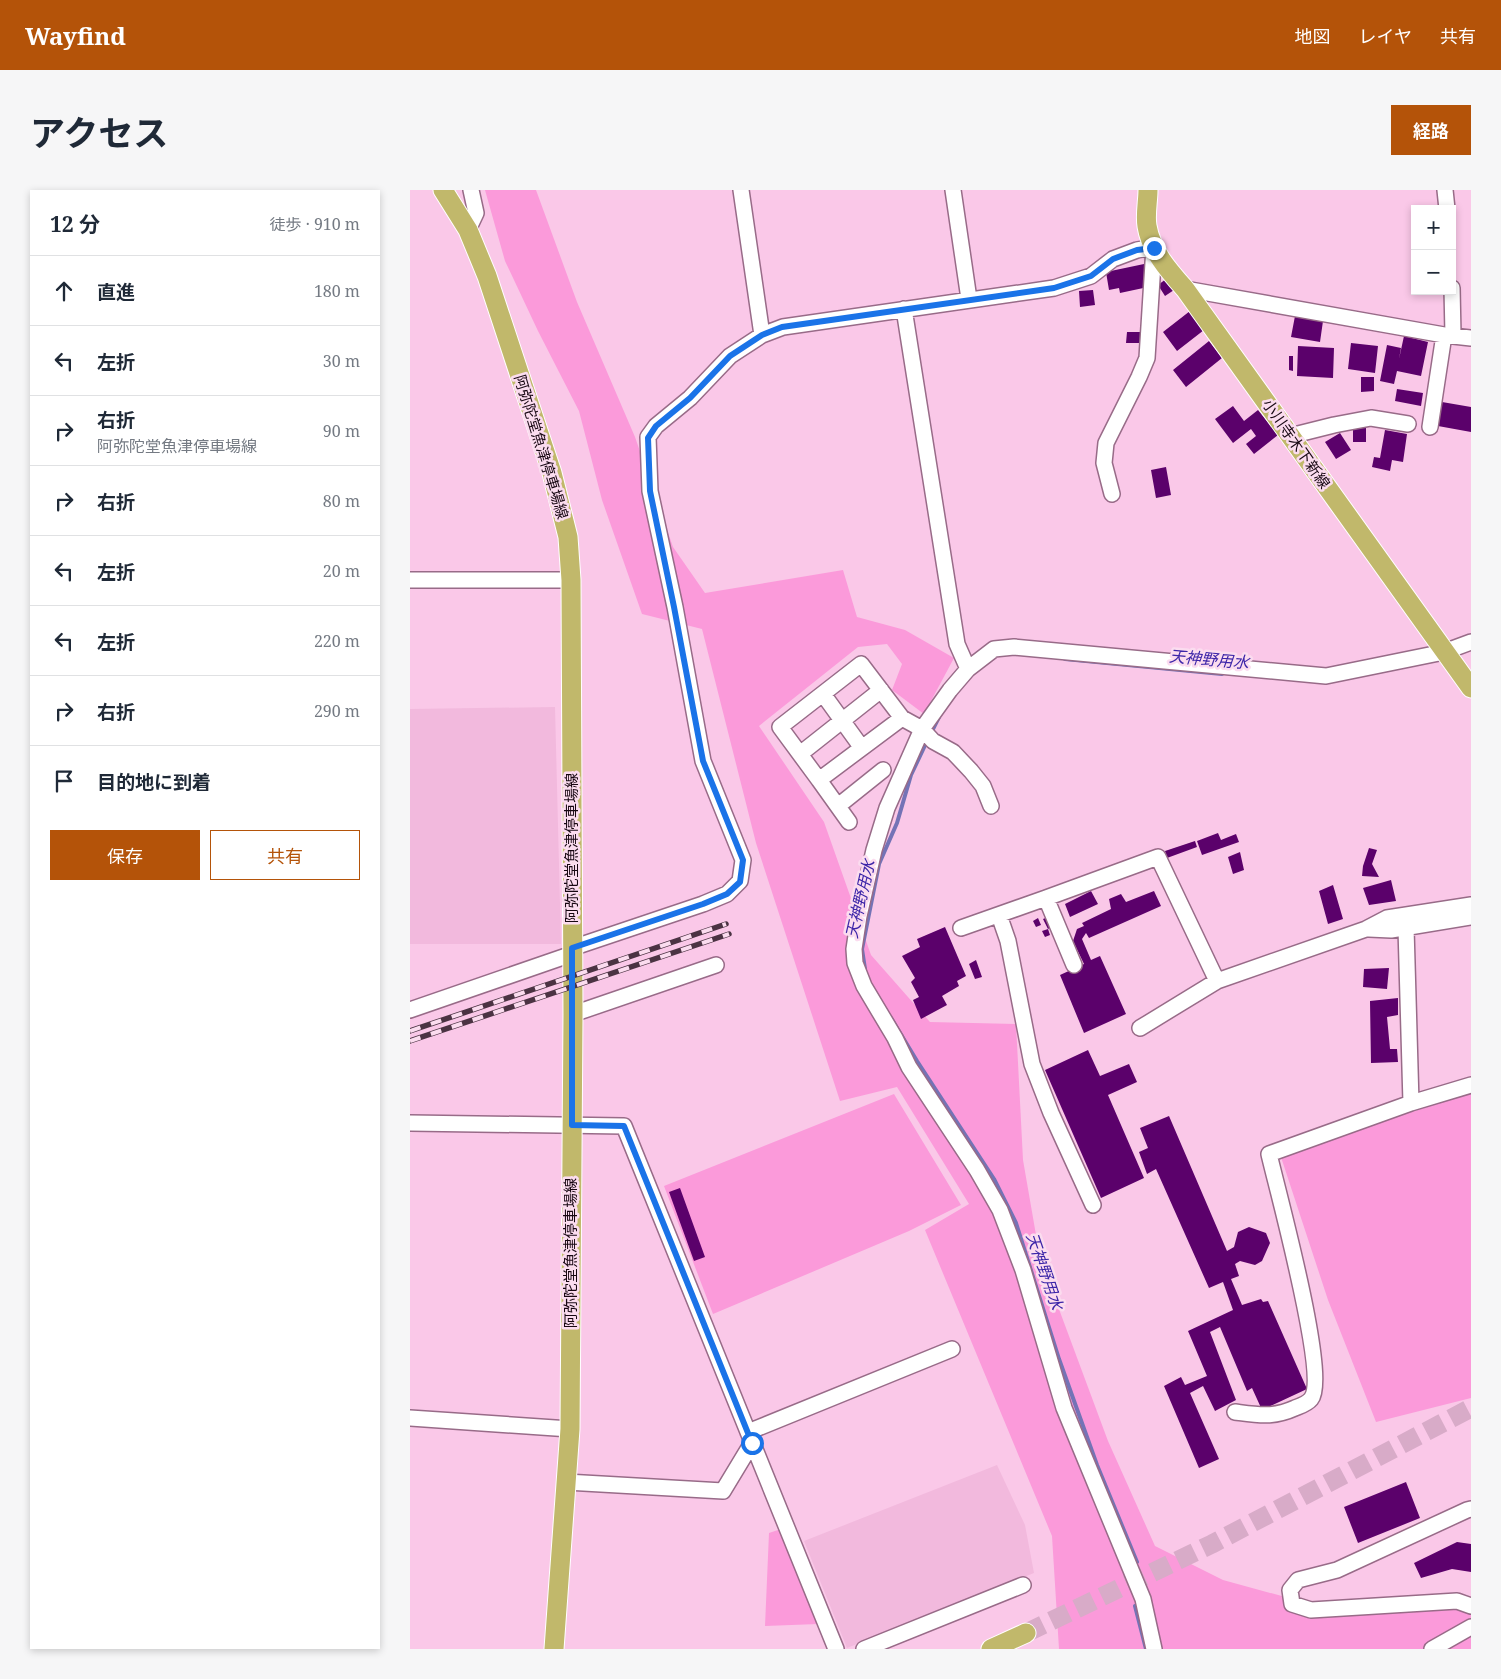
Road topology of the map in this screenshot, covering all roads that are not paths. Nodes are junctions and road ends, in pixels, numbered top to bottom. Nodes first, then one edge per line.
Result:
1 (443, 190) edge
2 (471, 190) edge
3 (741, 190) edge
4 (953, 190) edge
5 (1148, 190) edge
6 (1446, 190) edge
7 (1447, 205) edge
8 (468, 230) junction
9 (1154, 248) junction
10 (1185, 289) junction
11 (1451, 295) edge
12 (970, 299) junction
13 (904, 309) junction
14 (762, 335) junction
15 (1448, 335) junction
16 (1471, 338) edge
17 (1408, 424) dead end
18 (1430, 427) dead end
19 (1290, 436) junction
20 (1112, 494) dead end
21 (410, 580) edge
22 (571, 580) junction
23 (1471, 642) edge
24 (1444, 652) junction
25 (968, 669) junction
26 (1471, 688) edge
27 (880, 690) junction
28 (823, 694) junction
29 (902, 718) junction
30 (841, 719) junction
31 (922, 728) junction
32 (862, 748) junction
33 (800, 754) junction
34 (883, 770) dead end
35 (819, 780) junction
36 (838, 806) junction
37 (991, 806) dead end
38 (849, 822) dead end
39 (1046, 898) junction
40 (1471, 905) edge
41 (999, 915) junction
42 (1471, 917) edge
43 (961, 928) dead end
44 (1406, 928) junction
45 (1366, 929) junction
46 (572, 951) junction
47 (716, 965) dead end
48 (1074, 965) dead end
49 (1217, 981) junction
50 (410, 1010) edge
51 (572, 1014) junction
52 (1140, 1028) dead end
53 (1471, 1085) edge
54 (1411, 1103) junction
55 (410, 1123) edge
56 (572, 1125) junction
57 (1093, 1205) dead end
58 (952, 1349) dead end
59 (1235, 1412) dead end
60 (410, 1418) edge
61 (570, 1429) junction
62 (750, 1438) junction
63 (566, 1482) junction
64 (1471, 1509) edge
65 (1024, 1585) dead end
66 (1471, 1606) edge
67 (1471, 1627) edge
68 (1026, 1634) tunnel mouth
69 (554, 1649) edge
70 (836, 1649) edge
71 (864, 1649) edge
72 (991, 1649) edge
73 (1154, 1649) edge
74 (1432, 1649) edge

1 - 8 main road, 阿弥陀堂魚津停車場線
2 - 8 street
3 - 14 street
4 - 12 street
5 - 9 main road, 小川寺木下新線
6 - 7 street
8 - 22 main road, 阿弥陀堂魚津停車場線
9 - 10 main road, 小川寺木下新線
9 - 12 street
9 - 20 street
10 - 15 street
10 - 19 main road, 小川寺木下新線
11 - 15 street
12 - 13 street
13 - 14 street
13 - 25 street
14 - 46 street
15 - 16 street
15 - 18 street
17 - 19 street
19 - 24 main road, 小川寺木下新線
21 - 22 street
22 - 46 main road, 阿弥陀堂魚津停車場線
23 - 24 street
24 - 25 street
24 - 26 main road, 小川寺木下新線
25 - 31 street
27 - 28 street
27 - 29 street
27 - 30 street
28 - 30 street
28 - 33 street
29 - 31 street
29 - 32 street
30 - 32 street
30 - 33 street
31 - 37 street
31 - 73 street
32 - 35 street
33 - 35 street
34 - 36 street
35 - 36 street
36 - 38 street
39 - 41 street
39 - 48 street
39 - 49 street
40 - 45 street
41 - 43 street
41 - 57 street
42 - 44 street
44 - 45 street
44 - 54 street
45 - 49 street
46 - 50 street
46 - 51 main road, 阿弥陀堂魚津停車場線
47 - 51 street
49 - 52 street
51 - 56 main road, 阿弥陀堂魚津停車場線
53 - 54 street
54 - 59 street
55 - 56 street
56 - 61 main road, 阿弥陀堂魚津停車場線
56 - 62 street
58 - 62 street
60 - 61 street
61 - 63 main road, 阿弥陀堂魚津停車場線
62 - 63 street
62 - 70 street
63 - 69 main road, 阿弥陀堂魚津停車場線
64 - 66 street
65 - 71 street
67 - 74 street
68 - 72 main road

